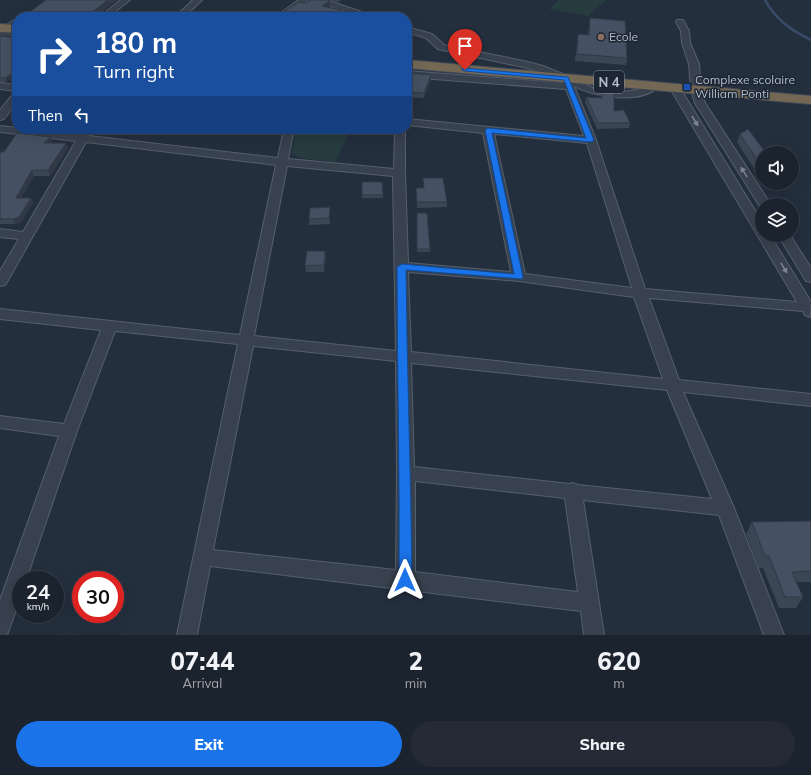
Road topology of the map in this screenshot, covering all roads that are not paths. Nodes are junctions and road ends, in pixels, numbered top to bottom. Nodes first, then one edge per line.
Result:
1 (126, 0) edge
2 (198, 0) edge
3 (304, 0) edge
4 (318, 0) edge
5 (110, 12) edge
6 (184, 12) edge
7 (286, 12) edge
8 (353, 12) edge
9 (680, 22) dead end
10 (412, 31) edge
11 (412, 65) edge
12 (412, 74) edge
13 (569, 81) junction
14 (0, 86) edge
15 (12, 87) edge
16 (676, 88) junction
17 (696, 90) junction
18 (811, 100) edge
19 (12, 101) edge
20 (0, 117) edge
21 (412, 122) edge
22 (0, 129) edge
23 (12, 130) edge
24 (488, 130) junction
25 (86, 134) edge
26 (288, 134) edge
27 (400, 134) edge
28 (591, 140) junction
29 (282, 162) junction
30 (399, 173) junction
31 (761, 198) edge
32 (755, 220) edge
33 (0, 233) edge
34 (26, 236) junction
35 (768, 242) edge
36 (788, 242) edge
37 (402, 267) junction
38 (519, 277) junction
39 (811, 278) edge
40 (0, 282) edge
41 (640, 293) junction
42 (809, 310) edge
43 (0, 314) edge
44 (110, 326) junction
45 (245, 341) junction
46 (402, 357) junction
47 (673, 386) junction
48 (811, 400) edge
49 (0, 422) edge
50 (69, 431) junction
51 (406, 473) junction
52 (573, 490) junction
53 (725, 508) junction
54 (202, 557) junction
55 (405, 580) junction
56 (589, 603) junction
57 (0, 628) edge
58 (187, 635) edge
59 (594, 635) edge
60 (774, 635) edge

1 - 5 street
2 - 6 street
3 - 7 street
4 - 8 street
9 - 17 street
10 - 13 street
11 - 13 highway, N 4
12 - 13 street
13 - 16 highway, N 4
13 - 28 street
14 - 15 street
16 - 17 highway, N 4
16 -> 32 street
17 - 18 highway, N 4
31 -> 17 street
19 - 20 street
21 - 24 street
22 - 23 street
24 - 28 street
24 - 38 street
25 - 29 street
25 - 34 street
26 - 29 street
27 - 30 street
28 - 41 street
29 - 30 street
29 - 45 street
30 - 37 street
33 - 34 street
34 - 40 street
35 -> 42 street
36 - 39 street
37 - 38 street
37 - 46 street
38 - 41 street
41 - 42 street
41 - 47 street
43 - 44 street
44 - 45 street
44 - 50 street
45 - 46 street
45 - 54 street
46 - 47 street
46 - 51 street
47 - 48 street
47 - 53 street
49 - 50 street
50 - 57 street
51 - 52 street
51 - 55 street
52 - 53 street
52 - 56 street
53 - 60 street
54 - 55 street
54 - 58 street
55 - 56 street
56 - 59 street

